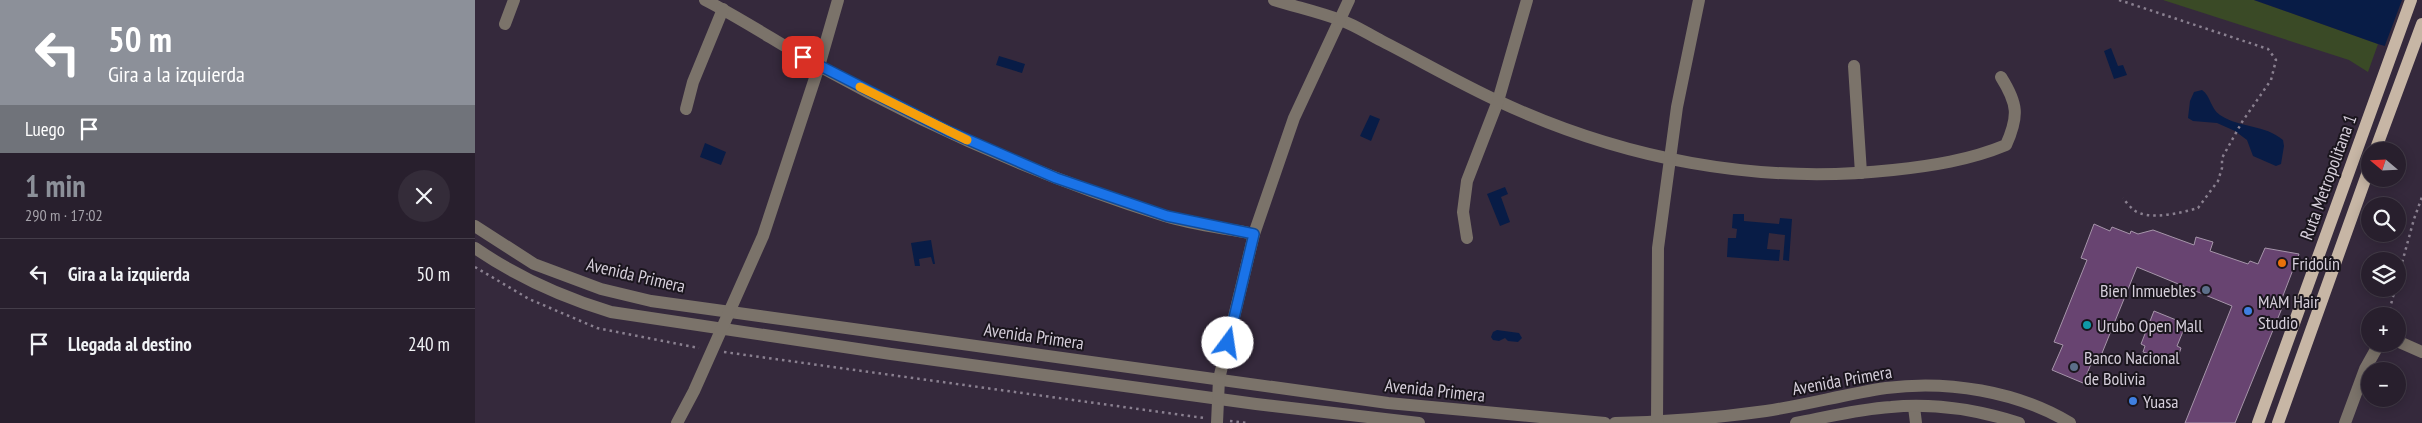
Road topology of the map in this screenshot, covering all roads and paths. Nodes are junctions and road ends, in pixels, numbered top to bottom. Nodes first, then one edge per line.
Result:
1 (514, 0) edge
2 (705, 0) edge
3 (838, 0) edge
4 (1274, 0) edge
5 (1349, 0) edge
6 (1527, 0) edge
7 (1699, 0) edge
8 (2119, 0) edge
9 (2411, 0) edge
10 (723, 9) junction
11 (1341, 20) junction
12 (505, 24) dead end
13 (2422, 24) edge
14 (819, 66) junction
15 (1854, 66) dead end
16 (2001, 77) dead end
17 (1498, 101) junction
18 (686, 109) dead end
19 (2378, 142) edge
20 (1670, 160) junction
21 (1861, 173) junction
22 (2362, 188) edge
23 (2422, 197) edge
24 (2123, 198) dead end
25 (475, 226) edge
26 (1254, 234) junction
27 (1467, 238) dead end
28 (475, 248) edge
29 (2405, 252) edge
30 (475, 267) edge
31 (729, 311) junction
32 (722, 330) junction
33 (2406, 345) edge
34 (712, 351) junction
35 (2375, 352) edge
36 (2422, 352) edge
37 (1219, 379) junction
38 (1218, 398) junction
39 (1914, 407) junction
40 (1217, 421) edge
41 (2064, 422) edge
42 (677, 423) edge
43 (1247, 423) edge
44 (1419, 423) edge
45 (1605, 423) edge
46 (1615, 423) edge
47 (1657, 423) edge
48 (1796, 423) edge
49 (1916, 423) edge
50 (2019, 423) edge
51 (2258, 423) edge
52 (2278, 423) edge
53 (2345, 423) edge

1 - 12 street
2 - 10 street
3 - 14 street
4 - 11 street
5 - 11 street
6 - 17 street
7 - 20 street
8 - 24 path
9 - 51 main road, Ruta Metropolitana 1
10 - 14 street
10 - 18 street
11 - 17 street
11 - 26 street
13 - 19 main road, Ruta Metropolitana 1
14 - 26 street
14 - 31 street
15 - 21 street
16 - 21 street
17 - 20 street
17 - 27 street
20 - 21 street
20 - 47 street
22 - 52 main road, Ruta Metropolitana 1
23 - 29 path
25 - 31 street, Avenida Primera
26 - 37 street
28 - 32 street, Avenida Primera
30 - 34 path
31 - 32 street
31 - 37 street, Avenida Primera
32 - 34 street
32 - 38 street, Avenida Primera
33 - 36 street
34 - 40 path
34 - 42 street
35 - 53 street
37 - 38 street
37 - 45 street, Avenida Primera
38 - 40 street
38 - 44 street, Avenida Primera
39 - 48 street, Avenida Primera
39 - 49 street
39 - 50 street, Avenida Primera
40 - 43 path
41 - 47 street, Avenida Primera
46 - 47 street, Avenida Primera

